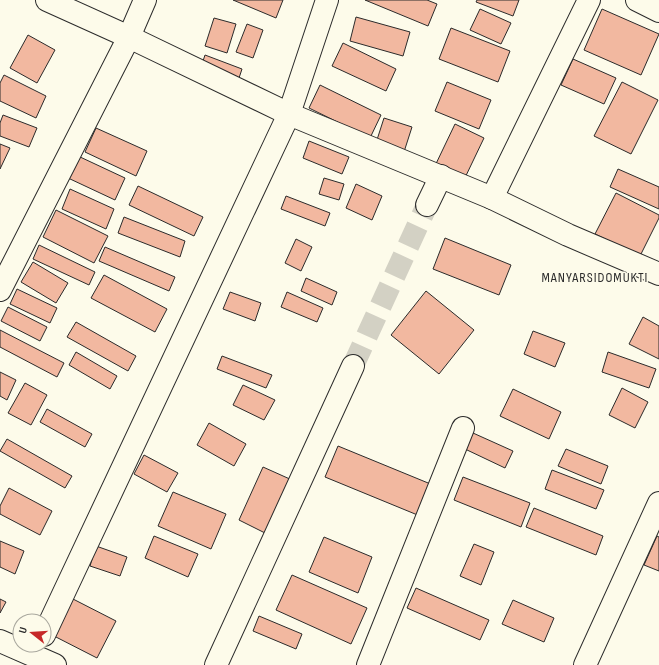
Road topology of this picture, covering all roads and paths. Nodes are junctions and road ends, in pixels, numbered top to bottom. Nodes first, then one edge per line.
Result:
1 (47, 0) edge
2 (145, 0) edge
3 (327, 0) edge
4 (589, 0) edge
5 (637, 0) edge
6 (659, 11) edge
7 (129, 37) junction
8 (289, 114) junction
9 (441, 176) junction
10 (492, 198) junction
11 (427, 205) tunnel mouth
12 (659, 274) edge
13 (0, 290) edge
14 (353, 366) tunnel mouth
15 (463, 428) dead end
16 (659, 503) edge
17 (52, 618) edge
18 (0, 641) edge
19 (34, 655) edge
20 (55, 665) edge
21 (216, 665) edge
22 (368, 665) edge
23 (585, 665) edge

1 - 7 street
2 - 7 street
3 - 8 street
4 - 10 street
5 - 6 street
7 - 8 street
7 - 13 street
8 - 9 street
8 - 17 street
9 - 10 street
9 - 11 street
10 - 12 street
14 - 21 street
15 - 22 street
16 - 23 street
18 - 19 street
19 - 20 street

